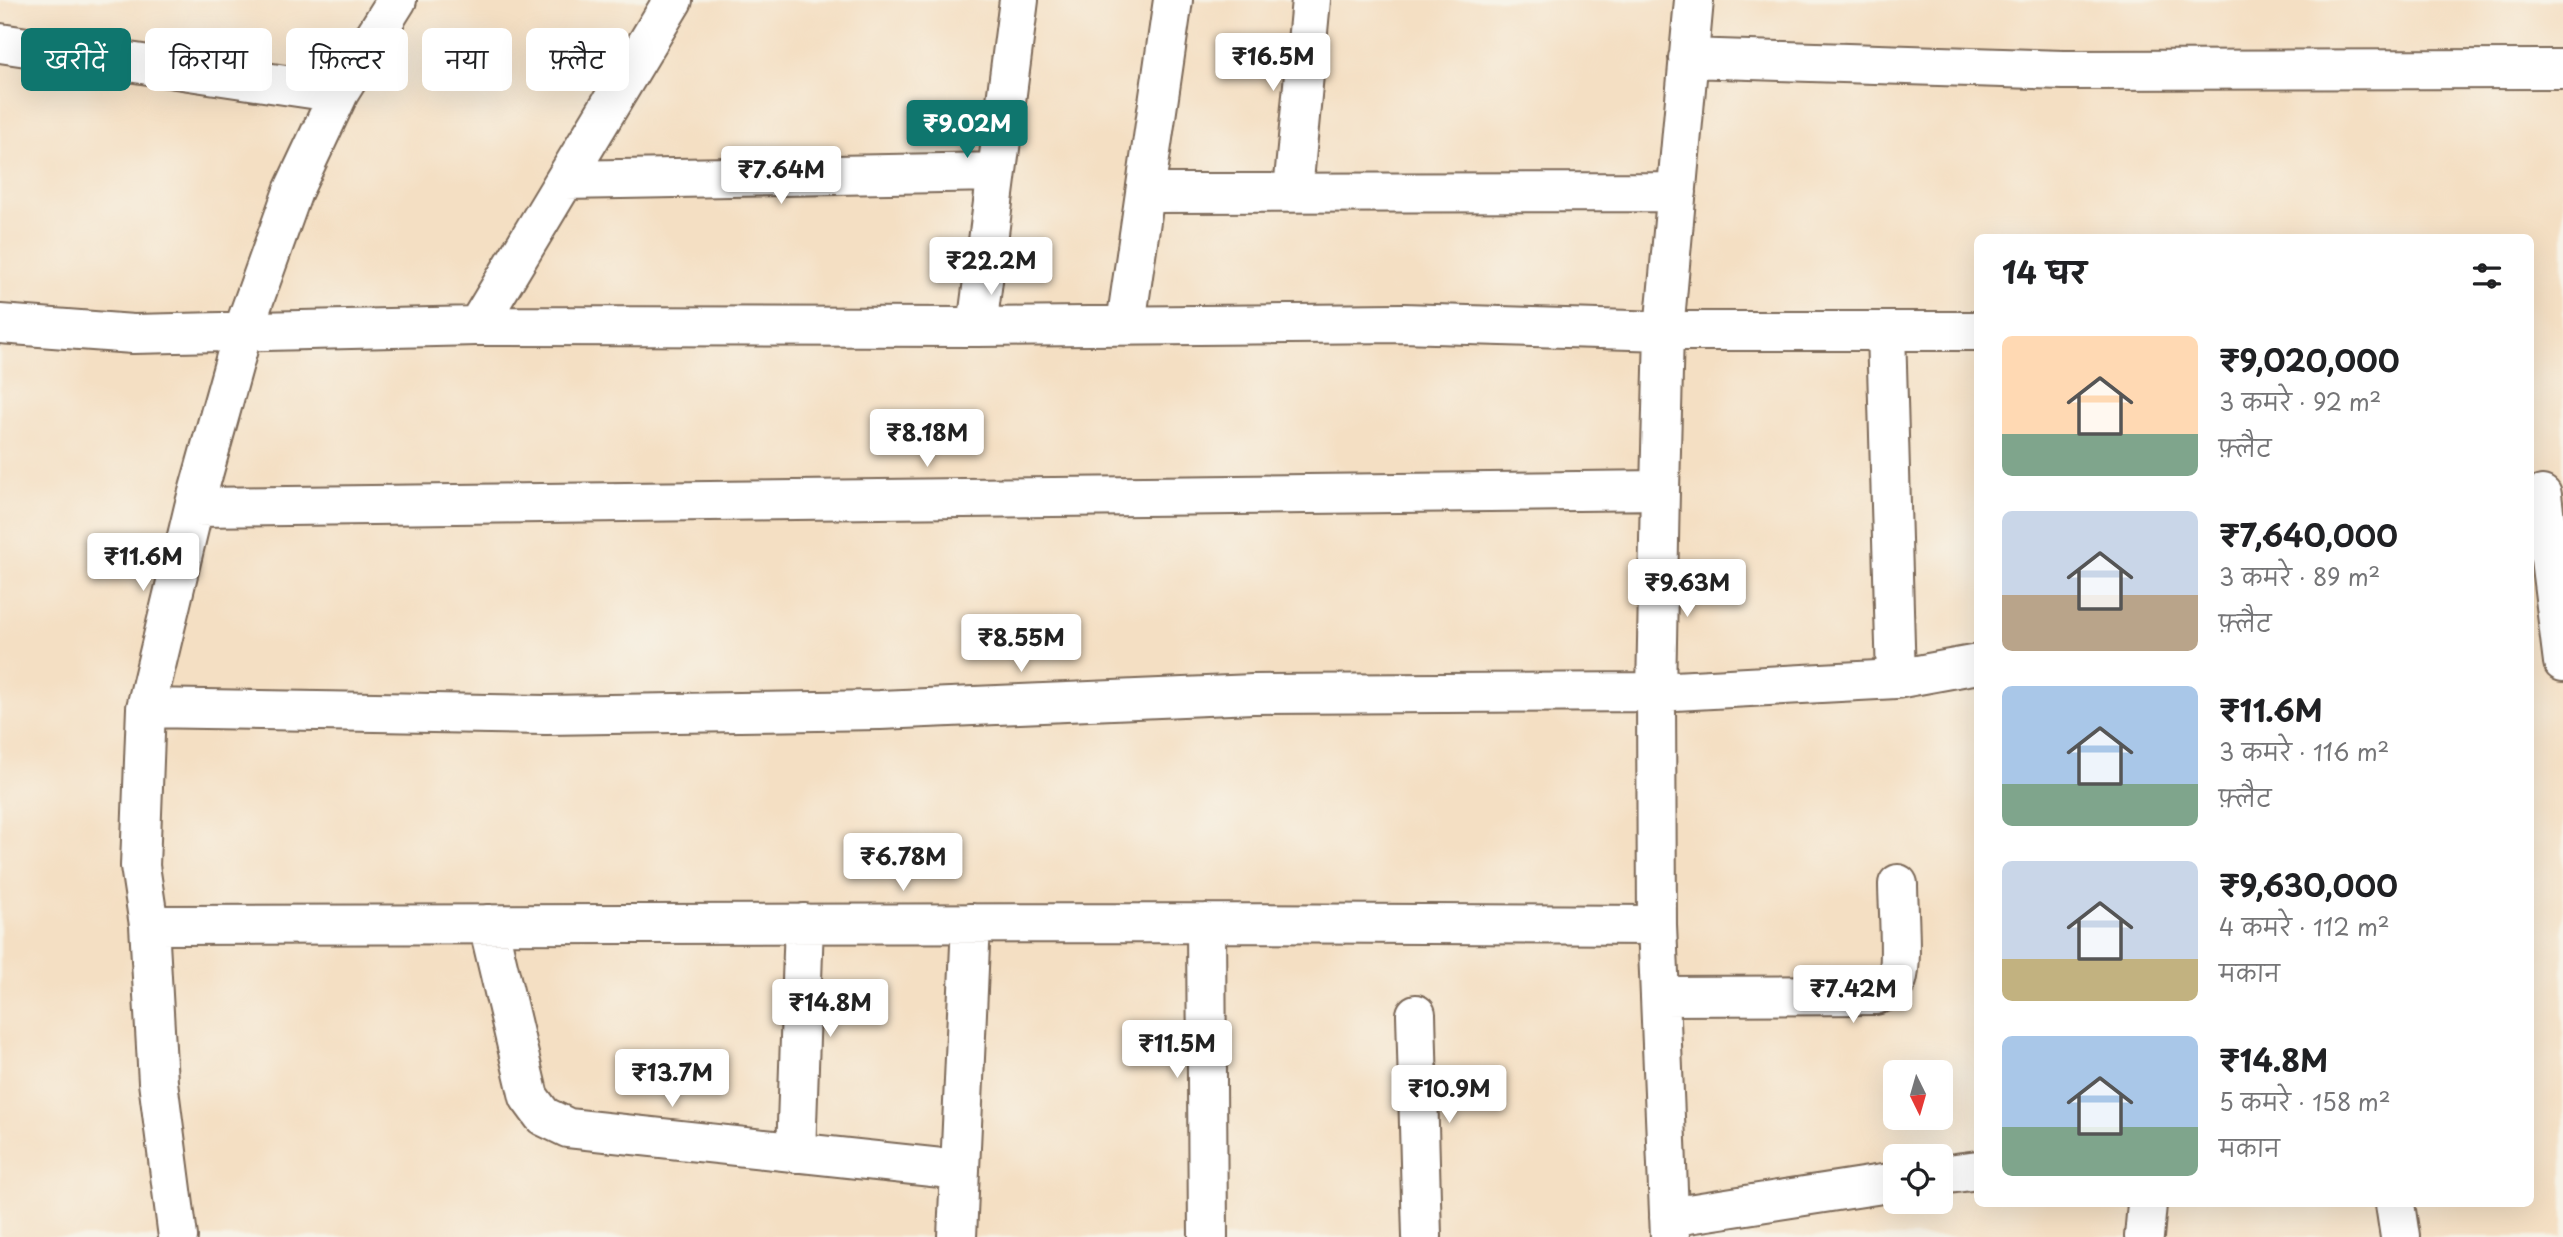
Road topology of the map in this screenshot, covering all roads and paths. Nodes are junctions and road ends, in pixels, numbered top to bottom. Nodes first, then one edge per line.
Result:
1 (397, 0) edge
2 (673, 0) edge
3 (1019, 0) edge
4 (1173, 0) edge
5 (1311, 0) edge
6 (1694, 0) edge
7 (0, 43) edge
8 (1688, 58) junction
9 (2563, 69) edge
10 (340, 93) junction
11 (996, 172) junction
12 (565, 180) junction
13 (1293, 191) junction
14 (1145, 192) junction
15 (1677, 192) junction
16 (0, 324) edge
17 (1126, 324) junction
18 (477, 326) junction
19 (977, 327) junction
20 (243, 331) junction
21 (1664, 331) junction
22 (1886, 331) junction
23 (1974, 331) edge
24 (1660, 491) junction
25 (2545, 494) edge
26 (194, 506) junction
27 (2563, 662) edge
28 (1974, 665) edge
29 (1896, 679) junction
30 (1656, 692) junction
31 (146, 708) junction
32 (1898, 884) dead end
33 (804, 923) junction
34 (971, 923) junction
35 (1206, 923) junction
36 (488, 924) junction
37 (149, 925) junction
38 (1657, 925) junction
39 (1660, 996) junction
40 (1416, 1014) dead end
41 (796, 1153) junction
42 (960, 1170) junction
43 (1974, 1171) edge
44 (1953, 1173) edge
45 (1883, 1184) edge
46 (2147, 1207) edge
47 (2395, 1207) edge
48 (1670, 1227) edge
49 (178, 1237) edge
50 (957, 1237) edge
51 (1208, 1237) edge
52 (1422, 1237) edge
53 (2144, 1237) edge
54 (2400, 1237) edge

1 - 10 street
2 - 12 street
3 - 11 street
4 - 14 street
5 - 13 street
6 - 8 street
7 - 10 street
8 - 9 street
8 - 15 street
10 - 20 street
11 - 12 street
11 - 19 street
12 - 18 street
13 - 14 street
13 - 15 street
14 - 17 street
15 - 21 street
16 - 20 street
17 - 19 street
17 - 21 street
18 - 19 street
18 - 20 street
20 - 26 street
21 - 22 street
21 - 24 street
22 - 23 street
22 - 29 street
24 - 26 street
24 - 30 street
25 - 27 street
26 - 31 street
28 - 29 street
29 - 30 street
30 - 31 street
30 - 38 street
31 - 37 street
32 - 39 street
33 - 34 street
33 - 36 street
33 - 41 street
34 - 35 street
34 - 42 street
35 - 38 street
35 - 51 street
36 - 37 street
36 - 41 street
37 - 49 street
38 - 39 street
39 - 48 street
40 - 52 street
41 - 42 street
42 - 50 street
43 - 44 street
45 - 48 street
46 - 53 street
47 - 54 street

